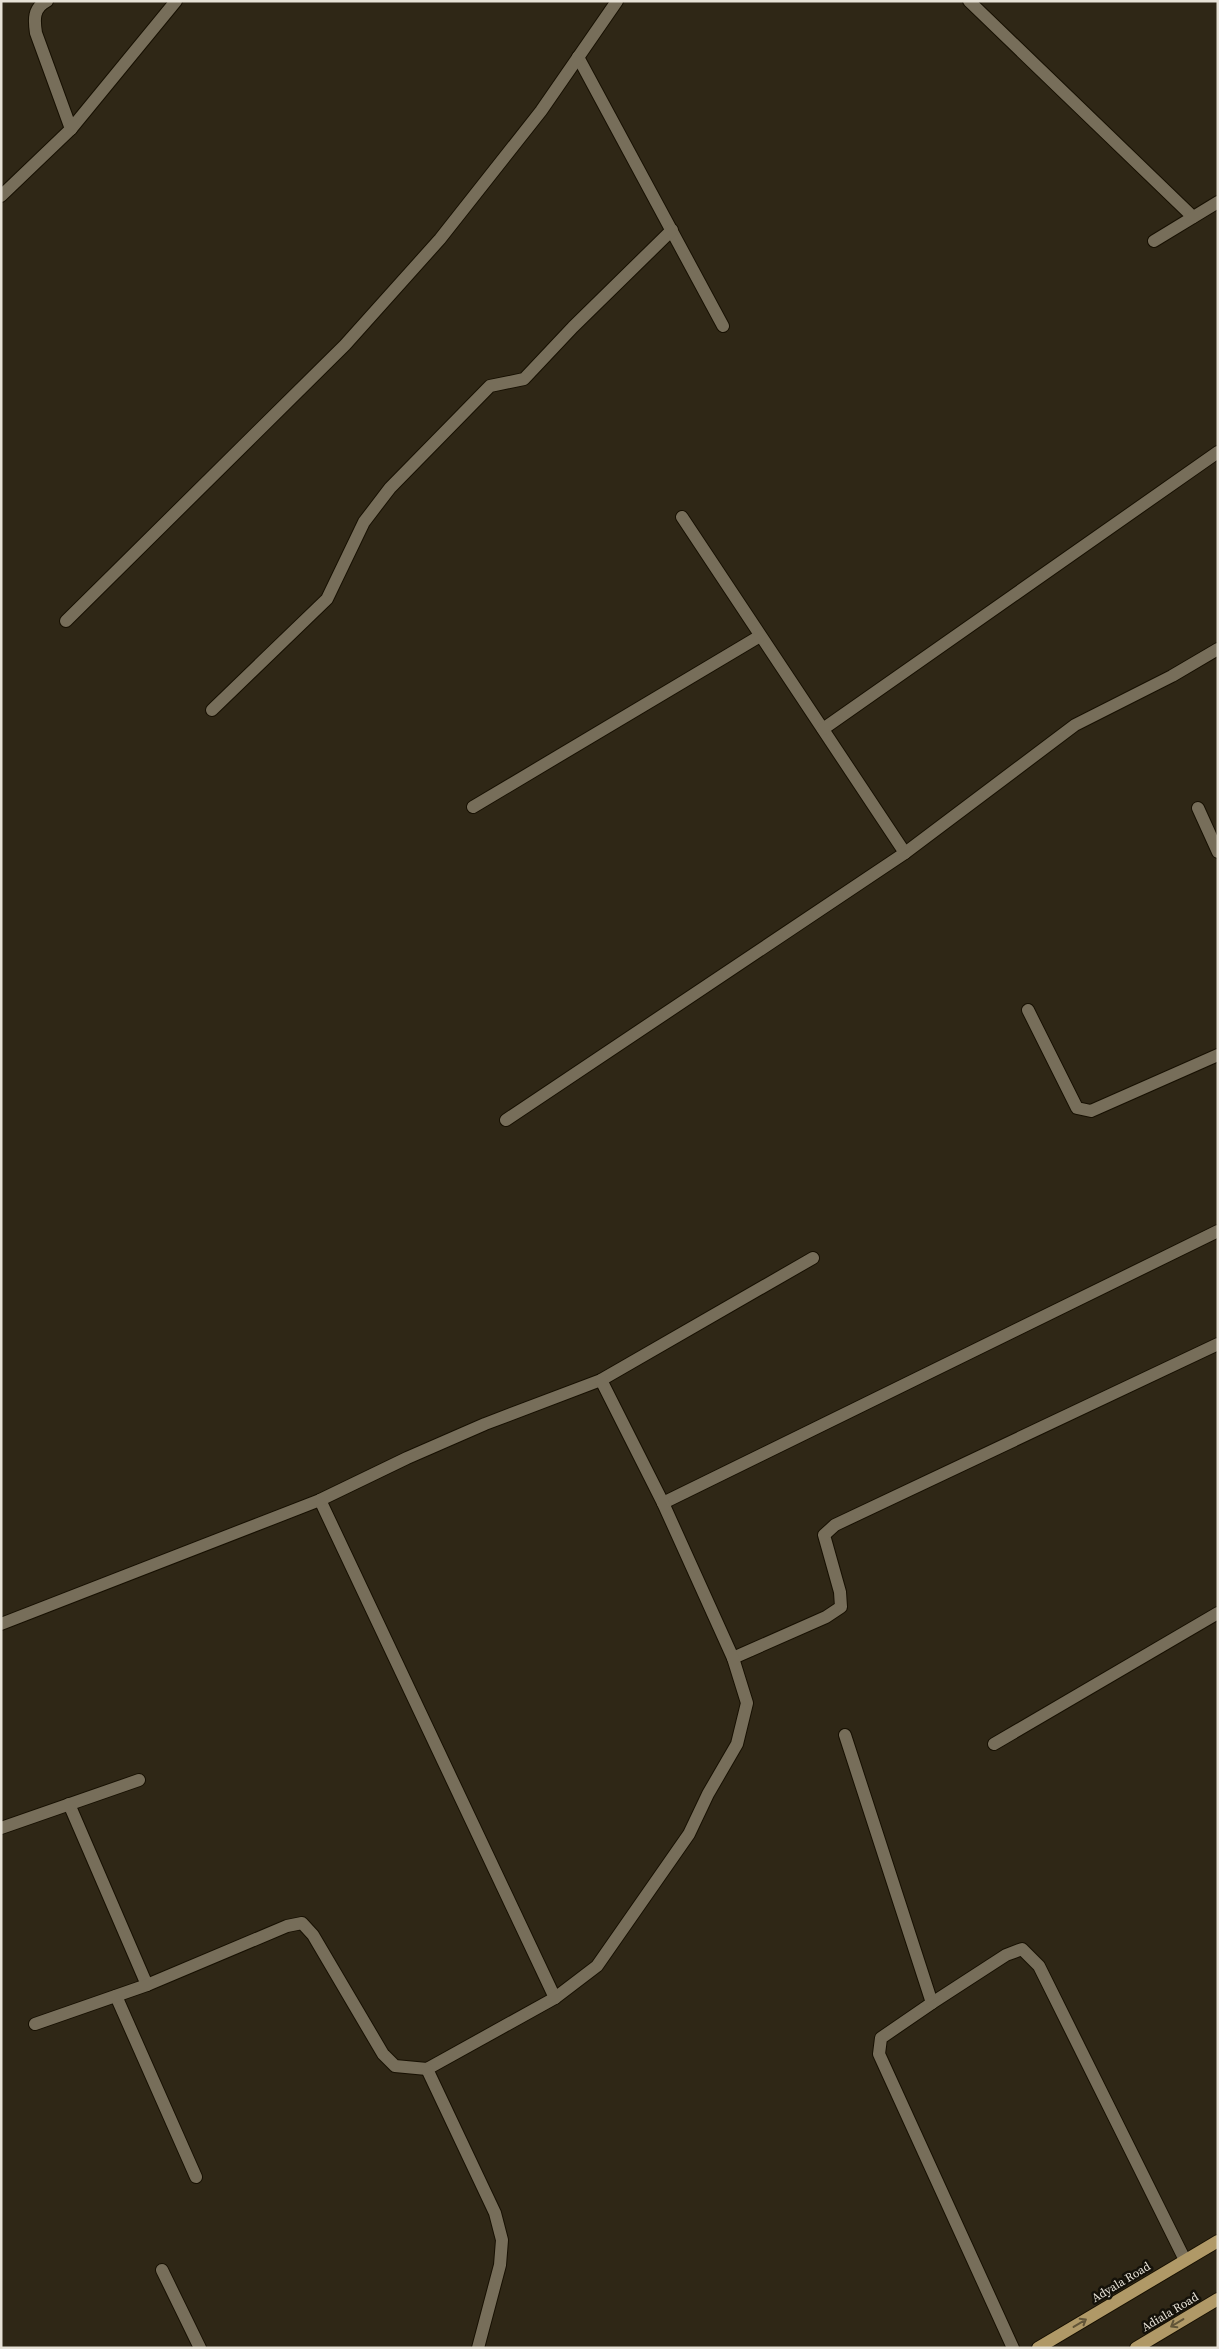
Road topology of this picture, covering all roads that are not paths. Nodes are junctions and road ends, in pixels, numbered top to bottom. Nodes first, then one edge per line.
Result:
1 (46, 1) edge
2 (176, 1) edge
3 (617, 1) edge
4 (969, 1) edge
5 (578, 57) junction
6 (71, 129) junction
7 (1, 196) edge
8 (1218, 202) edge
9 (1193, 217) junction
10 (672, 230) junction
11 (1154, 240) dead end
12 (723, 326) dead end
13 (1218, 452) edge
14 (682, 518) dead end
15 (66, 621) dead end
16 (760, 636) junction
17 (1218, 649) edge
18 (212, 710) dead end
19 (823, 729) junction
20 (473, 807) dead end
21 (1198, 808) dead end
22 (1218, 852) edge
23 (905, 853) junction
24 (1028, 1010) dead end
25 (1218, 1055) edge
26 (506, 1120) dead end
27 (1218, 1232) edge
28 (813, 1258) dead end
29 (1218, 1344) edge
30 (601, 1380) junction
31 (320, 1500) junction
32 (663, 1503) junction
33 (1218, 1613) edge
34 (1, 1624) edge
35 (733, 1658) junction
36 (845, 1735) dead end
37 (994, 1744) dead end
38 (139, 1780) dead end
39 (70, 1804) junction
40 (1, 1828) edge
41 (147, 1985) junction
42 (116, 1996) junction
43 (555, 1998) junction
44 (932, 2003) junction
45 (35, 2024) dead end
46 (427, 2069) junction
47 (196, 2177) dead end
48 (1218, 2241) edge
49 (1185, 2260) junction
50 (162, 2270) dead end
51 (1218, 2299) edge
52 (200, 2348) edge
53 (478, 2348) edge
54 (1013, 2348) edge
55 (1038, 2348) edge
56 (1136, 2348) edge

1 - 6 street
2 - 6 street
3 - 5 street
4 - 9 street
5 - 10 street
5 - 15 street
6 - 7 street
8 - 9 street
9 - 11 street
10 - 12 street
10 - 18 street
13 - 19 street
14 - 16 street
16 - 19 street
16 - 20 street
17 - 23 street
19 - 23 street
21 - 22 street
23 - 26 street
24 - 25 street
27 - 32 street
28 - 30 street
29 - 35 street
30 - 31 street
30 - 32 street
31 - 34 street
31 - 43 street
32 - 35 street
33 - 37 street
35 - 43 street
36 - 44 street
38 - 39 street
39 - 40 street
39 - 41 street
41 - 42 street
41 - 46 street
42 - 45 street
42 - 47 street
43 - 46 street
44 - 49 street
44 - 54 street
46 - 53 street
48 - 49 main road, Adyala Road
55 -> 49 main road, Adyala Road
50 - 52 street
51 -> 56 main road, Adiala Road

